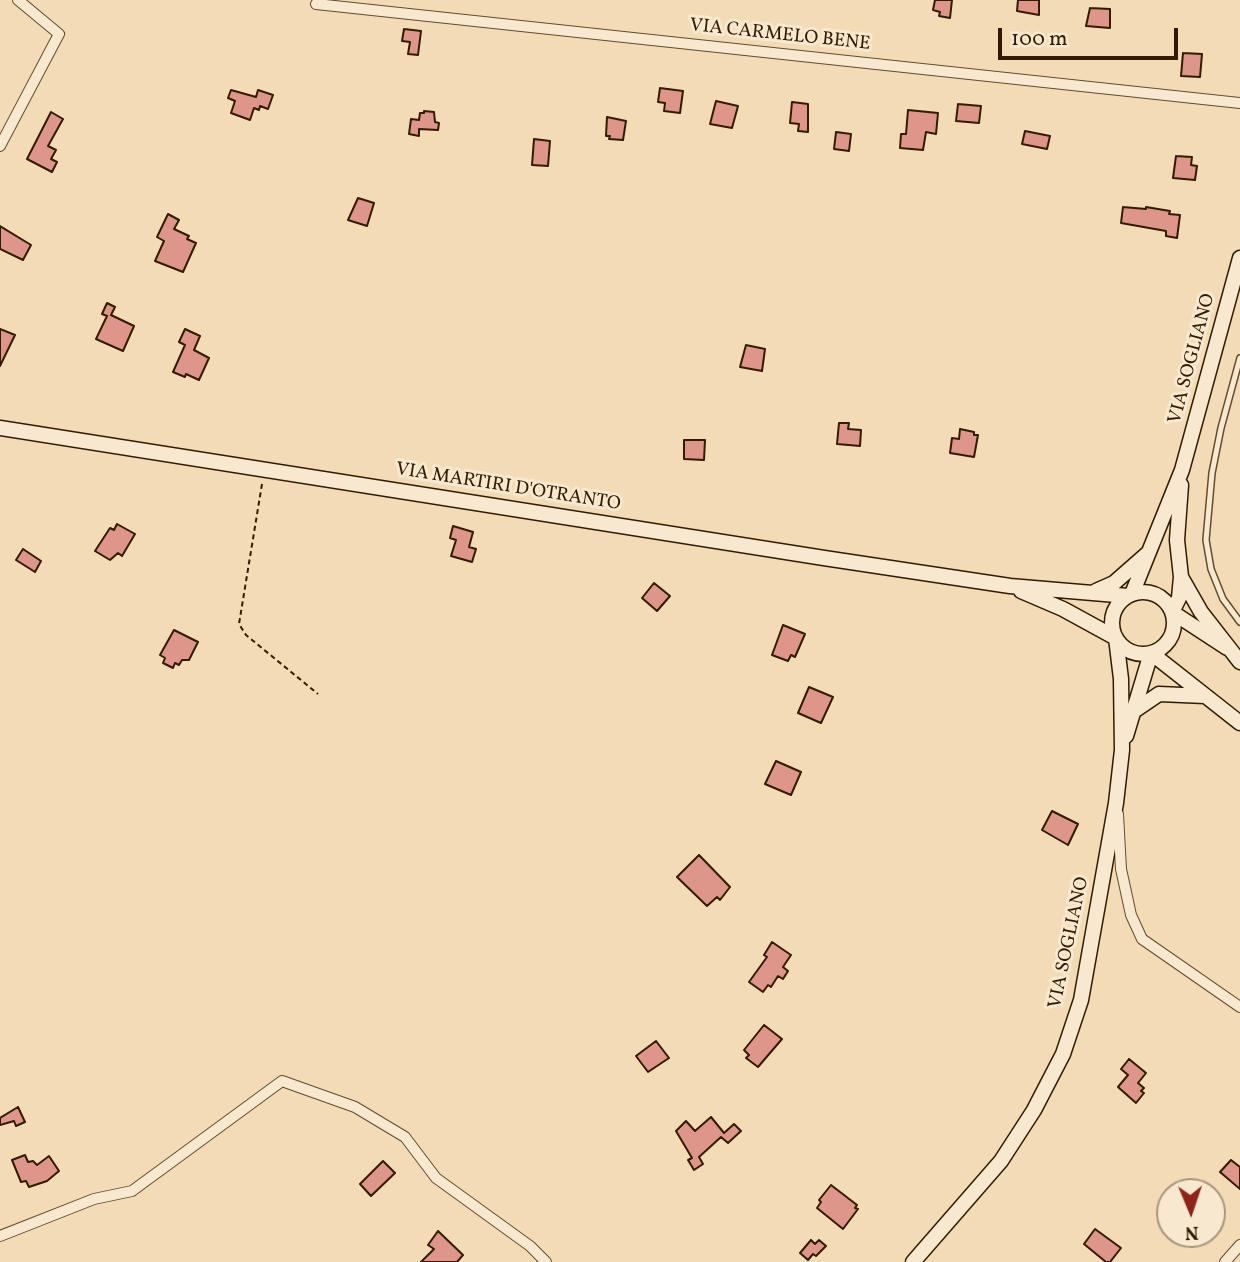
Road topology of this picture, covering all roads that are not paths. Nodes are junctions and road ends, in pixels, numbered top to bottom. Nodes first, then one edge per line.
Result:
1 (18, 0) edge
2 (316, 4) dead end
3 (1240, 103) edge
4 (0, 146) edge
5 (1240, 258) edge
6 (1240, 358) edge
7 (0, 428) edge
8 (1182, 470) junction
9 (1150, 551) junction
10 (1181, 577) junction
11 (1010, 586) junction
12 (1093, 593) junction
13 (1130, 595) junction
14 (1172, 612) junction
15 (1240, 622) edge
16 (1116, 638) junction
17 (1227, 648) junction
18 (1151, 653) junction
19 (1240, 662) edge
20 (1205, 696) junction
21 (1134, 710) junction
22 (1238, 721) edge
23 (1122, 750) junction
24 (1116, 803) junction
25 (1240, 1007) edge
26 (0, 1236) edge
27 (1240, 1245) edge
28 (546, 1262) edge
29 (913, 1262) edge
30 (1225, 1262) edge

1 - 4 street
2 - 3 street, VIA CARMELO BENE
5 - 8 main road, VIA SOGLIANO
6 - 15 lane
7 - 11 main road, VIA MARTIRI D'OTRANTO
8 - 9 main road, VIA SOGLIANO
8 - 10 main road, VIA SOGLIANO
9 - 12 main road, VIA SOGLIANO
9 - 13 main road, VIA SOGLIANO
10 - 14 main road, VIA SOGLIANO
10 - 17 main road
11 - 12 main road, VIA MARTIRI D'OTRANTO
11 - 16 main road, VIA MARTIRI D'OTRANTO
12 - 13 main road, VIA MARTIRI D'OTRANTO
13 - 14 main road
13 - 16 main road, VIA SOGLIANO
14 - 17 main road
14 - 18 main road, VIA SOGLIANO
16 - 18 main road
16 - 23 main road, VIA SOGLIANO
17 - 19 main road
18 - 20 main road
18 - 21 main road, VIA SOGLIANO
20 - 21 main road
20 - 22 main road
21 - 23 main road, VIA SOGLIANO
23 - 24 main road, VIA SOGLIANO
24 - 25 street
24 - 29 main road, VIA SOGLIANO
26 - 28 street
27 - 30 street

